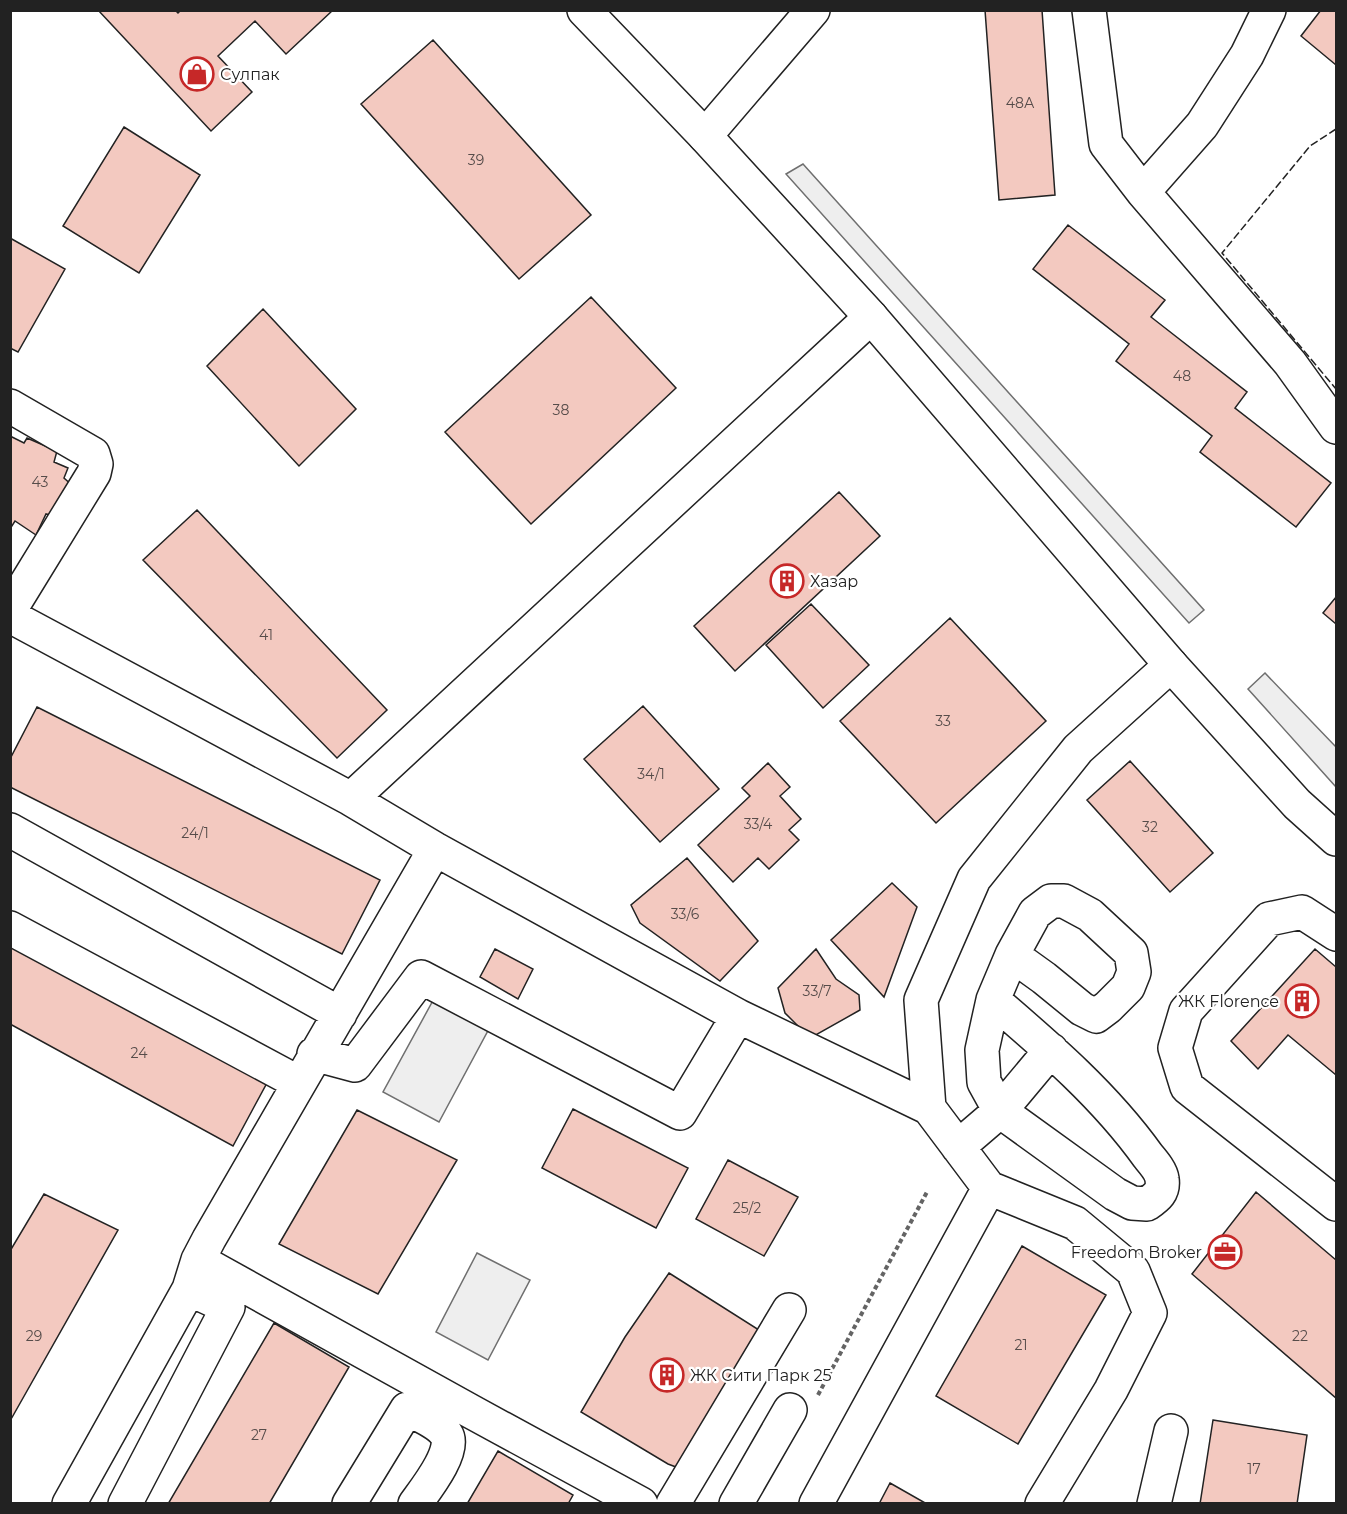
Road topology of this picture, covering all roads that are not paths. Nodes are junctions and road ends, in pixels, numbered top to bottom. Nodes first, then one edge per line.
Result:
1 (584, 10) edge
2 (813, 10) edge
3 (1089, 10) edge
4 (1269, 10) edge
5 (705, 136) junction
6 (1143, 192) junction
7 (871, 316) junction
8 (10, 406) edge
9 (1336, 427) edge
10 (10, 610) edge
11 (10, 616) edge
12 (1171, 665) junction
13 (351, 799) junction
14 (10, 830) edge
15 (1336, 839) edge
16 (435, 849) junction
17 (10, 928) edge
18 (1336, 934) edge
19 (1012, 955) dead end
20 (993, 1000) junction
21 (340, 1014) junction
22 (738, 1016) junction
23 (1051, 1050) junction
24 (314, 1054) junction
25 (299, 1083) junction
26 (929, 1108) junction
27 (1000, 1112) junction
28 (958, 1147) junction
29 (988, 1188) junction
30 (1336, 1204) edge
31 (193, 1274) junction
32 (789, 1310) dead end
33 (803, 1405) road end
34 (1171, 1431) dead end
35 (69, 1503) edge
36 (125, 1503) edge
37 (349, 1503) edge
38 (416, 1503) edge
39 (641, 1503) edge
40 (673, 1503) edge
41 (736, 1503) edge
42 (816, 1503) edge
43 (1042, 1503) edge
44 (1154, 1503) edge

1 - 5 street
2 - 5 street
3 - 6 street
4 - 6 street
5 - 7 street
6 - 9 street
7 - 12 street
7 - 13 street
8 - 10 street
11 - 13 street
12 - 15 street
12 - 26 street
13 - 16 street
14 - 21 street
16 - 21 street
16 - 22 street
17 - 25 street
18 - 30 street
19 - 20 street
20 - 23 street
20 - 27 street
21 - 24 street
22 - 24 street
22 - 26 street
23 - 27 street
23 - 27 street
24 - 25 street
25 - 31 street
26 - 28 street
27 - 28 street
28 - 29 street
29 - 42 street
29 - 43 street
31 - 35 street
31 - 36 street
31 - 39 street
32 - 40 street
33 - 41 street
34 - 44 street
37 - 38 street

